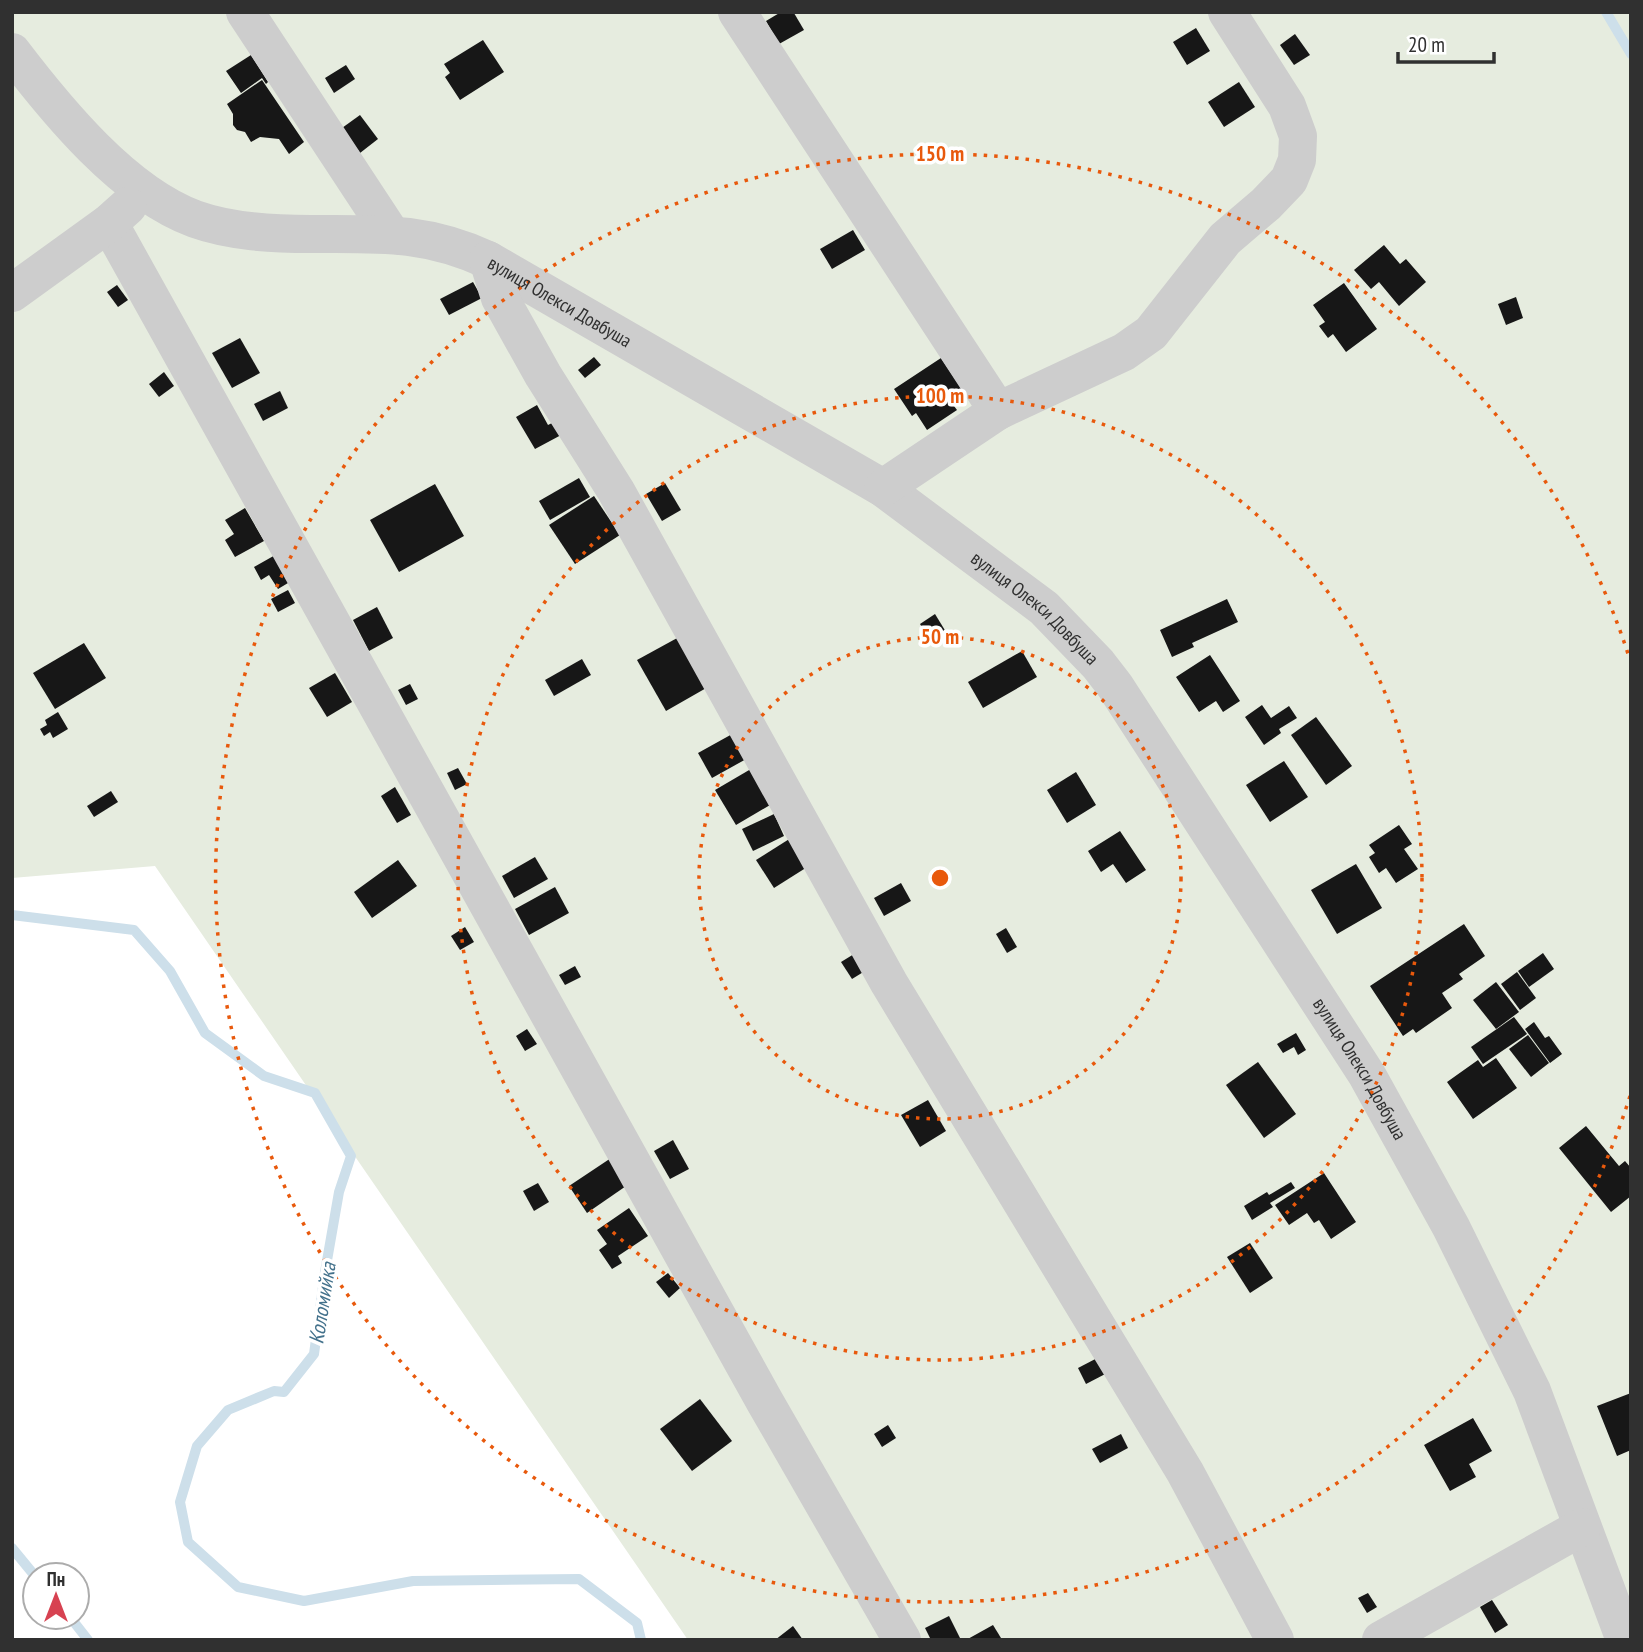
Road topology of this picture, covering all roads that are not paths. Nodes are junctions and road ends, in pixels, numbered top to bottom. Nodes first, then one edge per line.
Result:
1 (245, 12) edge
2 (737, 12) edge
3 (1227, 12) edge
4 (12, 52) edge
5 (143, 192) junction
6 (108, 223) junction
7 (391, 234) junction
8 (488, 260) junction
9 (12, 293) edge
10 (998, 411) junction
11 (883, 488) junction
12 (1582, 1527) junction
13 (902, 1640) edge
14 (1275, 1640) edge
15 (1381, 1640) edge
16 (1625, 1640) edge

1 - 7 street
2 - 10 street
3 - 10 street
4 - 5 street, вулиця Олекси Довбуша
5 - 6 street
5 - 7 street, вулиця Олекси Довбуша
6 - 9 street
6 - 13 street
7 - 8 street, вулиця Олекси Довбуша
8 - 11 street, вулиця Олекси Довбуша
8 - 14 street
10 - 11 street
11 - 12 street, вулиця Олекси Довбуша
12 - 15 street
12 - 16 street, вулиця Олекси Довбуша

